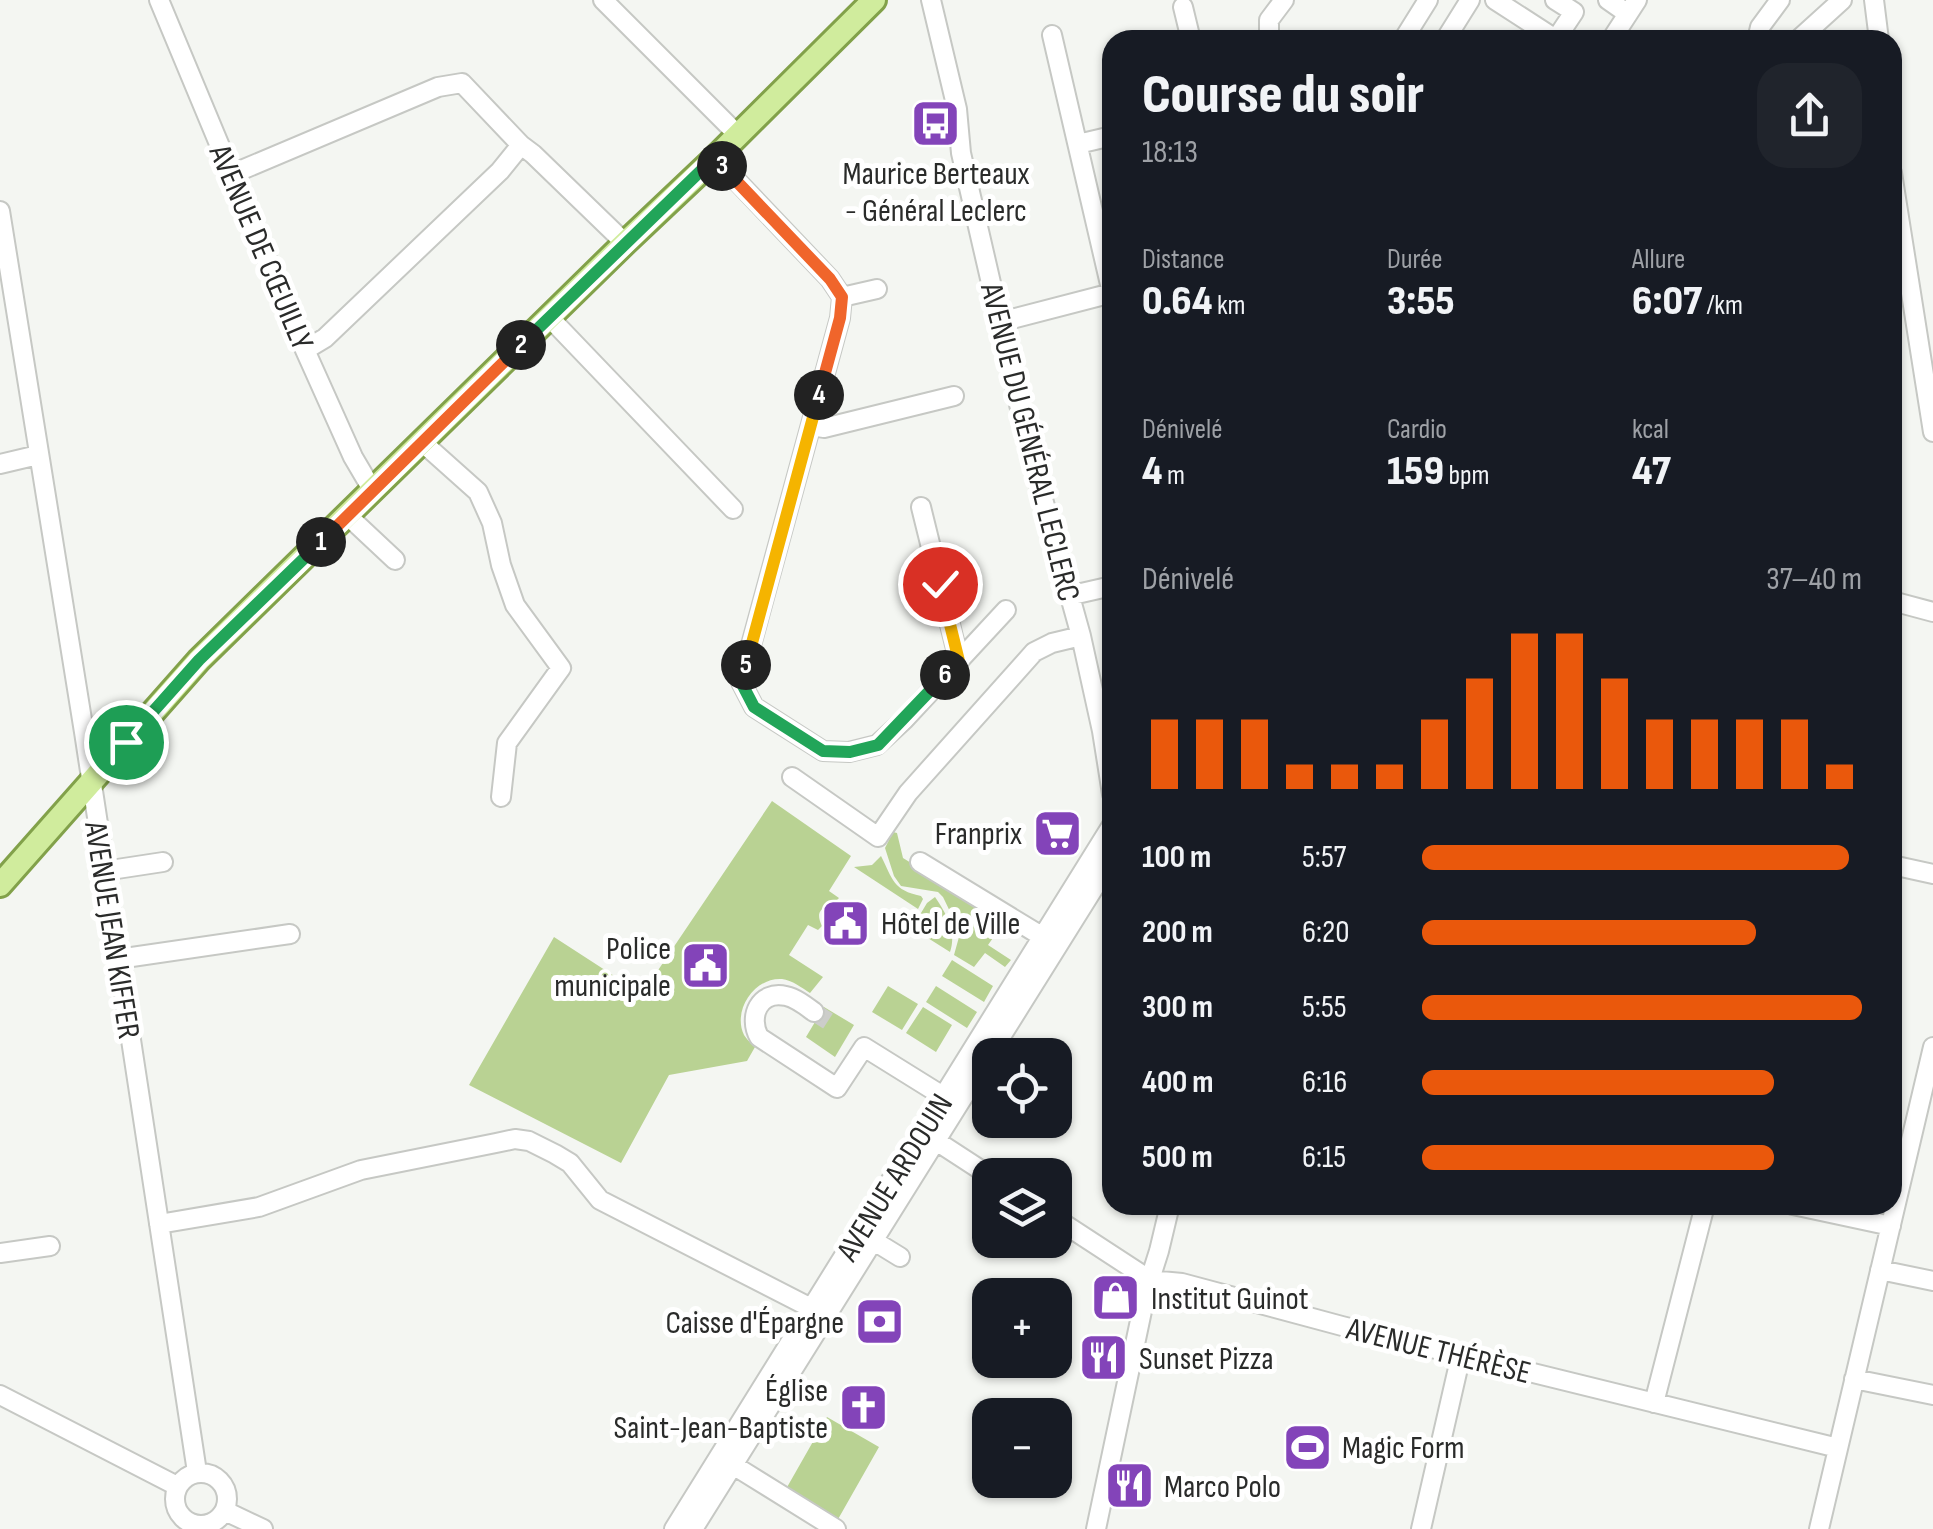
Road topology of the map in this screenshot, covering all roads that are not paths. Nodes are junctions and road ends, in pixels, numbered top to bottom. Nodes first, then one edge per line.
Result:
1 (160, 0) edge
2 (603, 0) edge
3 (874, 0) edge
4 (919, 0) edge
5 (931, 0) edge
6 (1284, 0) edge
7 (1428, 0) edge
8 (1470, 0) edge
9 (1495, 0) edge
10 (1556, 0) edge
11 (1608, 0) edge
12 (1780, 0) edge
13 (1842, 0) edge
14 (1874, 0) edge
15 (1184, 7) dead end
16 (1632, 7) edge
17 (1189, 30) edge
18 (1269, 30) edge
19 (1409, 30) edge
20 (1451, 30) edge
21 (1541, 30) edge
22 (1562, 30) edge
23 (1618, 30) edge
24 (1760, 30) edge
25 (1809, 30) edge
26 (1874, 30) edge
27 (1052, 35) dead end
28 (736, 134) junction
29 (1102, 138) edge
30 (1078, 144) junction
31 (522, 146) junction
32 (961, 153) junction
33 (714, 158) junction
34 (232, 174) junction
35 (0, 211) edge
36 (624, 243) junction
37 (1102, 249) edge
38 (1902, 256) edge
39 (877, 289) dead end
40 (1102, 296) edge
41 (842, 297) junction
42 (550, 317) junction
43 (1000, 322) junction
44 (304, 350) junction
45 (954, 396) dead end
46 (811, 426) junction
47 (1933, 432) edge
48 (422, 442) junction
49 (38, 456) junction
50 (0, 464) edge
51 (373, 491) junction
52 (921, 507) dead end
53 (734, 509) dead end
54 (348, 516) junction
55 (395, 560) dead end
56 (1102, 588) edge
57 (1068, 596) junction
58 (1902, 604) edge
59 (1006, 610) dead end
60 (1933, 612) edge
61 (1081, 636) junction
62 (959, 661) junction
63 (1102, 719) edge
64 (792, 776) dead end
65 (90, 783) junction
66 (500, 797) dead end
67 (1102, 840) edge
68 (163, 862) dead end
69 (920, 862) dead end
70 (1902, 867) edge
71 (104, 870) junction
72 (1102, 874) edge
73 (1933, 874) edge
74 (0, 885) edge
75 (290, 934) dead end
76 (1042, 938) junction
77 (118, 959) junction
78 (814, 1012) tunnel mouth
79 (1933, 1047) edge
80 (951, 1101) junction
81 (929, 1136) junction
82 (972, 1164) edge
83 (1902, 1176) edge
84 (1167, 1215) edge
85 (1702, 1215) edge
86 (1840, 1215) edge
87 (1893, 1215) edge
88 (159, 1224) junction
89 (1890, 1226) junction
90 (1072, 1229) edge
91 (874, 1241) junction
92 (50, 1246) dead end
93 (0, 1253) edge
94 (900, 1257) dead end
95 (1880, 1270) junction
96 (1150, 1280) junction
97 (1933, 1281) edge
98 (813, 1309) junction
99 (1461, 1355) junction
100 (1854, 1379) junction
101 (0, 1395) edge
102 (1933, 1395) edge
103 (1654, 1403) junction
104 (1838, 1448) junction
105 (734, 1465) junction
106 (197, 1472) junction
107 (177, 1486) junction
108 (225, 1510) junction
109 (206, 1527) edge
110 (263, 1529) edge
111 (674, 1529) edge
112 (693, 1529) edge
113 (836, 1529) edge
114 (1096, 1529) edge
115 (1420, 1529) edge
116 (1818, 1529) edge

1 - 34 street, AVENUE DE CŒUILLY
2 - 28 street
3 - 28 main road
4 - 32 street, AVENUE DU GÉNÉRAL LECLERC
5 - 32 street, AVENUE DU GÉNÉRAL LECLERC
6 - 18 street
7 - 19 street
8 - 20 street
9 - 21 street
10 - 22 street
11 - 16 street
12 - 24 street
13 - 25 street
14 - 26 street
15 - 17 street
16 - 23 street
27 - 30 street
28 - 33 main road
29 - 30 street
30 - 37 street
31 - 34 street
31 - 36 street
31 - 44 street
32 - 43 street, AVENUE DU GÉNÉRAL LECLERC
33 - 36 main road
33 - 41 street
34 - 44 street, AVENUE DE CŒUILLY
35 - 49 street, AVENUE JEAN KIFFER
36 - 42 main road
38 - 47 street
39 - 41 street
40 - 43 street
41 - 46 street
42 - 48 main road
42 - 53 street
43 - 57 street, AVENUE DU GÉNÉRAL LECLERC
44 - 51 street, AVENUE DE CŒUILLY
45 - 46 street
46 - 62 street
48 - 51 main road
48 - 66 street
49 - 50 street
49 - 65 street, AVENUE JEAN KIFFER
51 - 54 main road
52 - 62 street
54 - 55 street
54 - 65 main road
56 - 57 street
57 - 61 street, AVENUE DU GÉNÉRAL LECLERC
58 - 60 street
59 - 62 street
61 - 63 street, AVENUE DU GÉNÉRAL LECLERC
61 - 64 street
65 - 71 street, AVENUE JEAN KIFFER
65 - 74 main road
67 - 76 street, AVENUE ARDOUIN
68 - 71 street
69 - 76 street
70 - 73 street
71 - 77 street, AVENUE JEAN KIFFER
72 - 80 street, AVENUE ARDOUIN
75 - 77 street
76 - 80 street, AVENUE ARDOUIN
77 - 88 street, AVENUE JEAN KIFFER
78 - 80 street
79 - 83 street
80 - 81 street, AVENUE ARDOUIN
81 - 82 street
81 - 91 street, AVENUE ARDOUIN
81 - 98 street, AVENUE ARDOUIN
84 - 96 street
85 - 103 street
86 - 89 street
87 - 89 street
88 - 98 street
88 - 106 street, AVENUE JEAN KIFFER
89 - 95 street
90 - 96 street, AVENUE THÉRÈSE
91 - 94 street
91 - 105 street, AVENUE ARDOUIN
92 - 93 street
95 - 97 street
95 - 100 street
96 - 99 street, AVENUE THÉRÈSE
96 - 114 street
98 - 111 street, AVENUE ARDOUIN
99 - 103 street, AVENUE THÉRÈSE
99 - 115 street
100 - 102 street
100 - 104 street
101 - 107 street
103 - 104 street, AVENUE THÉRÈSE
104 - 116 street
105 - 112 street, AVENUE ARDOUIN
105 - 113 street
106 - 107 street
106 - 108 street
107 - 109 street
108 - 109 street
108 - 110 street

